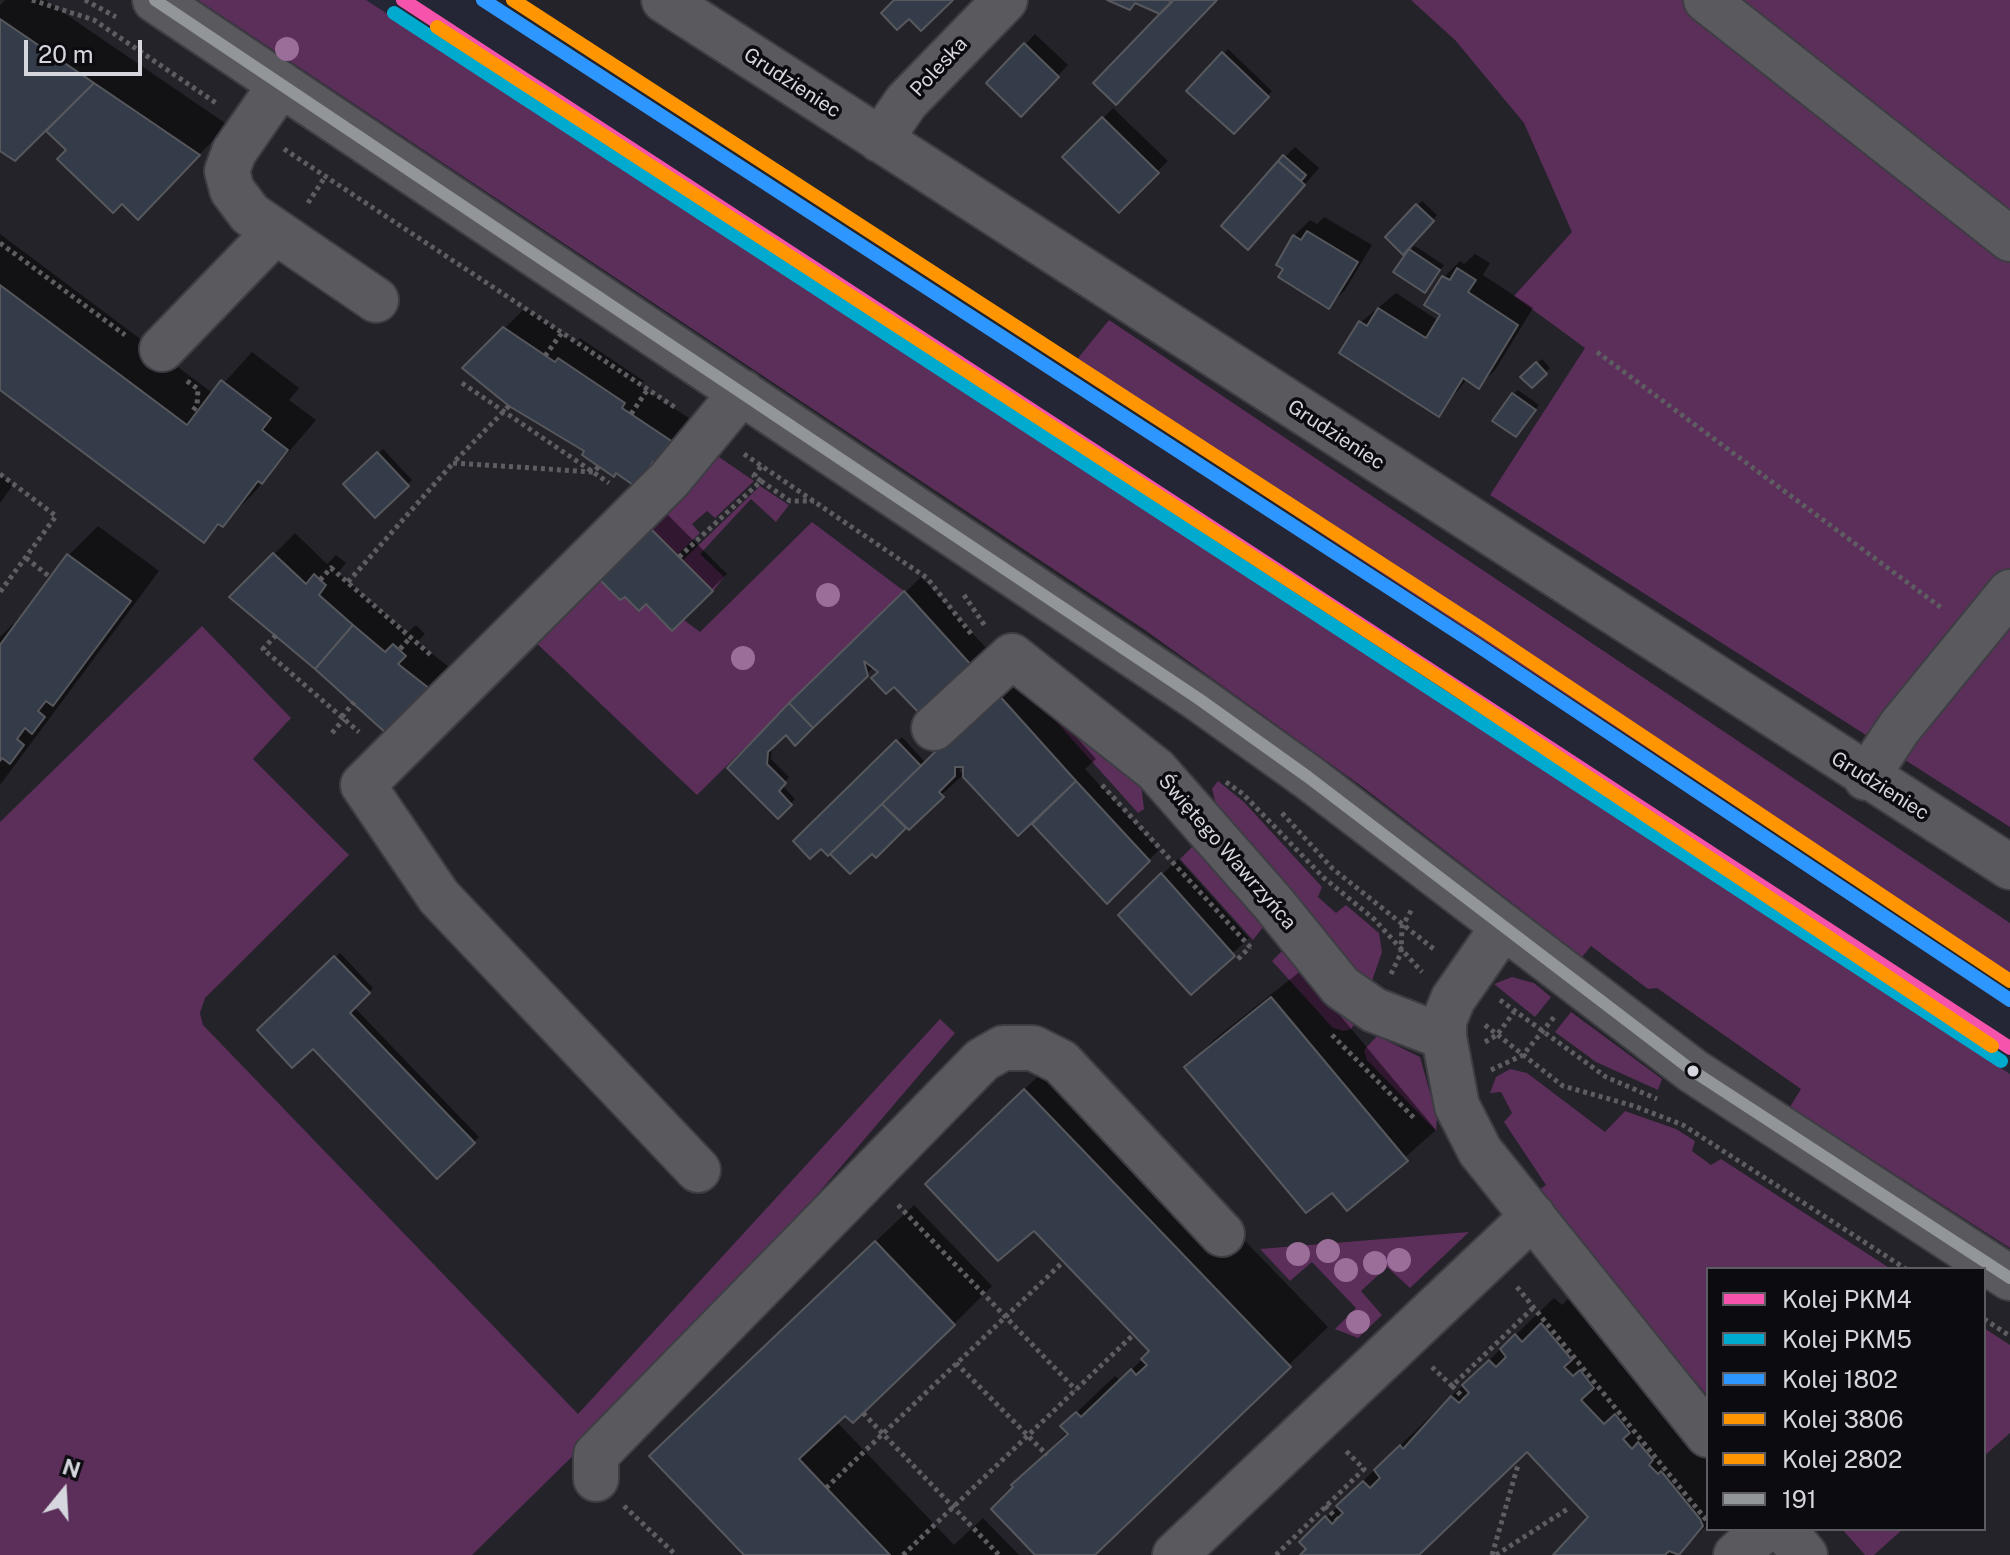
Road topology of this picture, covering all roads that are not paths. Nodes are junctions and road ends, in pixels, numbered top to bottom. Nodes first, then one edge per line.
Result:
1 (155, 0) edge
2 (1005, 0) edge
3 (1706, 0) edge
4 (686, 5) edge
5 (281, 84) junction
6 (880, 140) junction
7 (275, 232) junction
8 (2010, 239) edge
9 (376, 300) dead end
10 (160, 357) road end
11 (742, 392) junction
12 (2010, 592) edge
13 (934, 728) dead end
14 (1866, 778) junction
15 (2010, 867) edge
16 (1503, 927) junction
17 (1444, 1037) junction
18 (698, 1170) dead end
19 (1533, 1216) junction
20 (1222, 1234) dead end
21 (2010, 1278) edge
22 (1706, 1432) edge
23 (596, 1479) road end
24 (1763, 1531) edge
25 (1785, 1531) edge
26 (1196, 1548) edge
27 (1736, 1555) edge
28 (1805, 1555) edge

1 - 5 street
2 - 6 street, Poleska
3 - 8 street
4 - 6 street, Grudzieniec
5 - 7 street
5 - 11 street
6 - 14 street, Grudzieniec
7 - 9 street
7 - 10 street
11 - 16 street
11 - 18 street
12 - 14 street
13 - 17 street, Świętego Wawrzyńca
14 - 15 street, Grudzieniec
16 - 17 street
16 - 21 street
17 - 19 street
19 - 22 street
19 - 26 street
20 - 23 street
24 - 27 street
25 - 28 street

